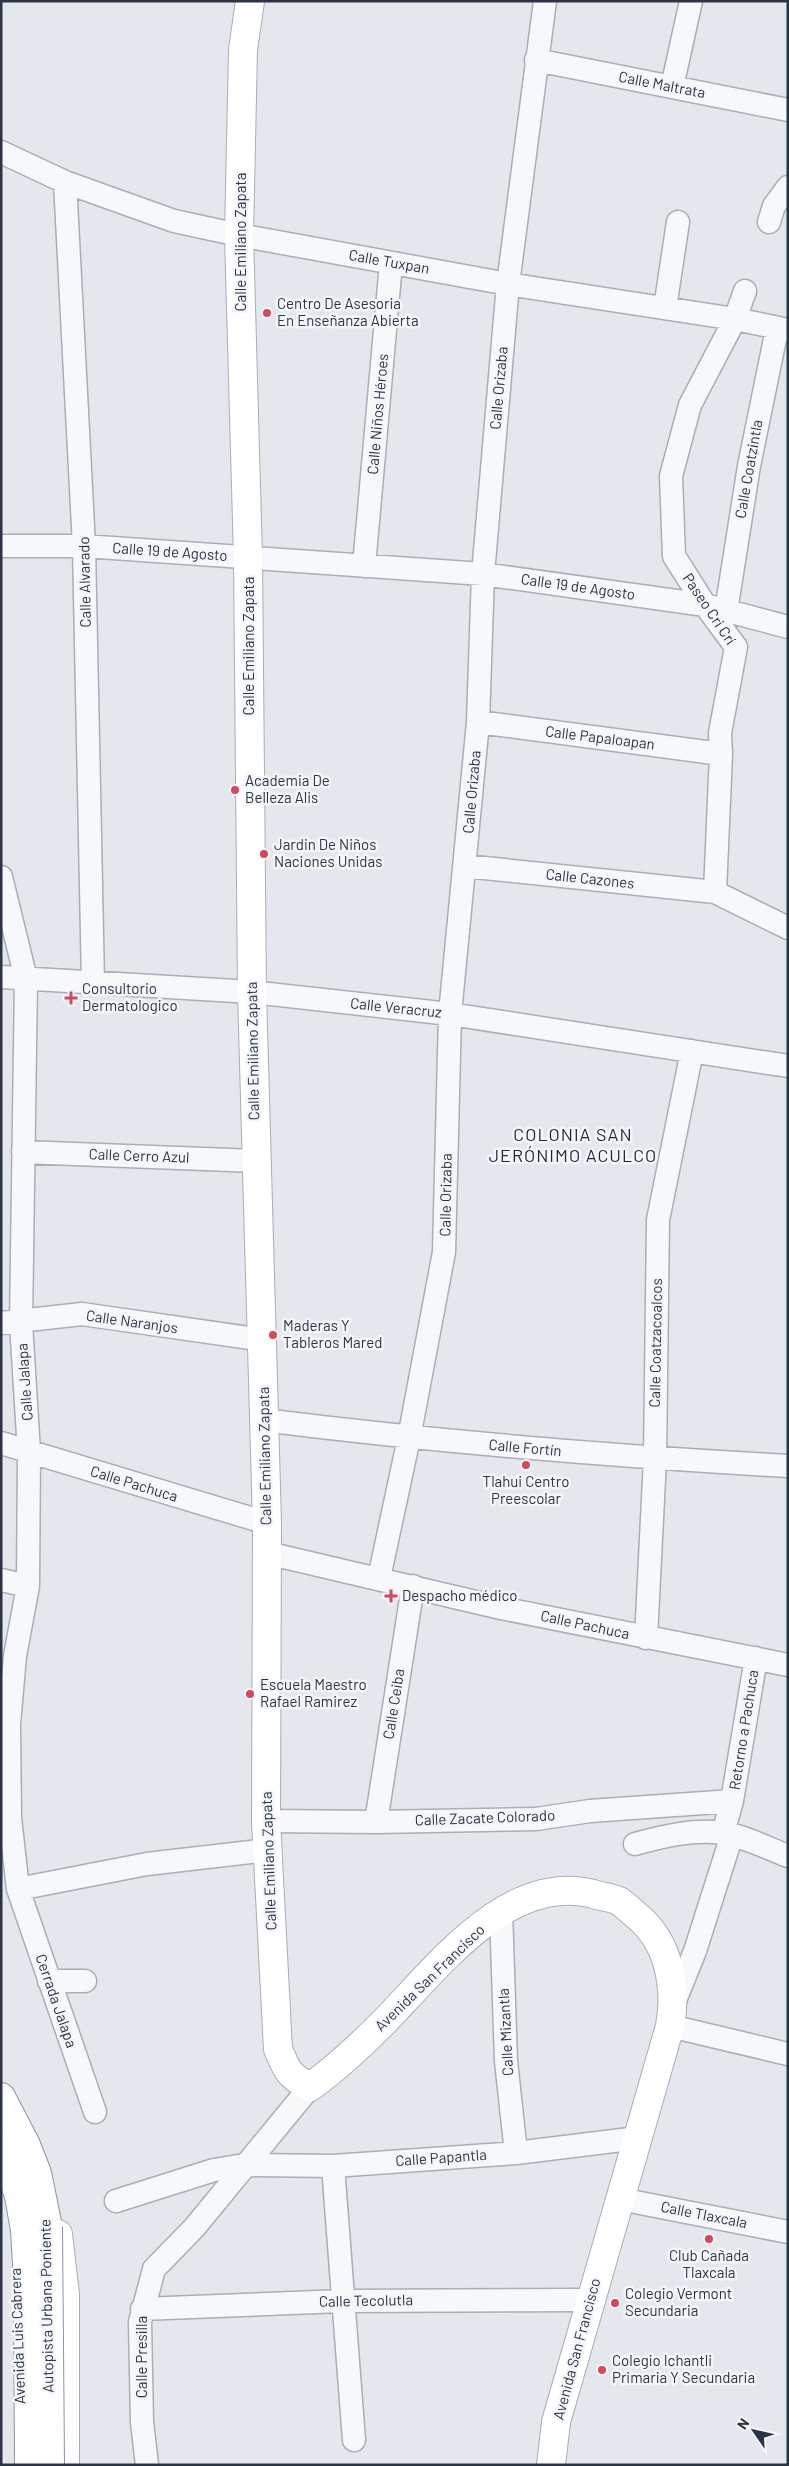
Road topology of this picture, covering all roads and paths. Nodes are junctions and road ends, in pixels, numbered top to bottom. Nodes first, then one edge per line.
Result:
1 (250, 1) edge
2 (545, 1) edge
3 (691, 1) edge
4 (536, 60) junction
5 (672, 87) junction
6 (788, 110) edge
7 (1, 152) edge
8 (65, 182) junction
9 (788, 188) edge
10 (777, 213) edge
11 (678, 222) dead end
12 (239, 235) junction
13 (391, 262) junction
14 (508, 284) junction
15 (745, 292) dead end
16 (665, 308) junction
17 (735, 319) junction
18 (782, 330) edge
19 (1, 546) edge
20 (84, 546) junction
21 (248, 558) junction
22 (364, 566) junction
23 (483, 574) junction
24 (715, 608) junction
25 (788, 627) edge
26 (478, 722) junction
27 (722, 754) junction
28 (465, 866) junction
29 (1, 877) edge
30 (715, 892) junction
31 (788, 928) edge
32 (1, 977) edge
33 (26, 979) junction
34 (93, 983) junction
35 (252, 992) junction
36 (450, 1014) junction
37 (692, 1050) junction
38 (788, 1066) edge
39 (23, 1152) junction
40 (256, 1161) junction
41 (11, 1323) edge
42 (263, 1340) junction
43 (263, 1420) junction
44 (409, 1438) junction
45 (1, 1443) edge
46 (29, 1452) junction
47 (655, 1459) junction
48 (788, 1466) edge
49 (267, 1523) junction
50 (267, 1553) junction
51 (379, 1578) junction
52 (1, 1580) edge
53 (28, 1586) junction
54 (412, 1586) junction
55 (646, 1638) junction
56 (756, 1658) junction
57 (788, 1665) edge
58 (732, 1801) junction
59 (6, 1817) edge
60 (266, 1821) junction
61 (376, 1822) junction
62 (727, 1834) junction
63 (635, 1844) dead end
64 (268, 1850) junction
65 (788, 1856) edge
66 (18, 1889) junction
67 (501, 1911) junction
68 (49, 1981) junction
69 (86, 1981) dead end
70 (672, 2015) junction
71 (788, 2054) edge
72 (1, 2080) edge
73 (310, 2088) junction
74 (1, 2097) edge
75 (95, 2112) dead end
76 (638, 2138) junction
77 (1, 2144) edge
78 (516, 2153) junction
79 (244, 2165) junction
80 (333, 2166) junction
81 (1, 2179) edge
82 (620, 2199) junction
83 (116, 2201) dead end
84 (788, 2232) edge
85 (64, 2295) junction
86 (590, 2300) junction
87 (342, 2301) junction
88 (16, 2303) junction
89 (142, 2310) junction
90 (354, 2440) dead end
91 (21, 2465) edge
92 (29, 2465) edge
93 (50, 2465) edge
94 (65, 2465) edge
95 (147, 2465) edge
96 (551, 2465) edge

1 - 12 main road, Calle Emiliano Zapata
2 - 4 street, Calle Orizaba
3 - 5 street
4 - 5 street, Calle Maltrata
4 - 14 street, Calle Orizaba
5 - 6 street, Calle Maltrata
7 - 8 street, Calle Tuxpan
8 - 12 street, Calle Tuxpan
8 - 20 street, Calle Alvarado
9 - 10 street
11 - 16 street
12 - 13 street, Calle Tuxpan
12 - 21 main road, Calle Emiliano Zapata
13 - 14 street, Calle Tuxpan
13 - 22 street, Calle Niños Héroes
14 - 16 street, Calle Tuxpan
14 - 23 street, Calle Orizaba
15 - 17 street, Paseo Cri Crí
16 - 17 street, Calle Tuxpan
17 - 18 street, Calle Tuxpan
17 - 24 street, Paseo Cri Crí
18 - 24 street, Calle Coatzintla
19 - 20 street, Calle 19 de Agosto
20 - 21 street, Calle 19 de Agosto
20 - 34 street, Calle Alvarado
21 - 22 street, Calle 19 de Agosto
21 - 35 main road, Calle Emiliano Zapata
22 - 23 street, Calle 19 de Agosto
23 - 24 street, Calle 19 de Agosto
23 - 26 street, Calle Orizaba
24 - 25 street, Calle 19 de Agosto
24 - 27 street, Paseo Cri Crí
26 - 27 street, Calle Papaloapan
26 - 28 street, Calle Orizaba
27 - 30 street, Paseo Cri Crí
28 - 30 street, Calle Cazones
28 - 36 street, Calle Orizaba
29 - 33 street, Calle Jalapa
30 - 31 street
32 - 33 street, Calle Veracruz
33 - 34 street, Calle Veracruz
33 - 39 street, Calle Jalapa
34 - 35 street, Calle Veracruz
35 - 36 street, Calle Veracruz
35 - 40 main road, Calle Emiliano Zapata
36 - 37 street, Calle Veracruz
36 - 44 street, Calle Orizaba
37 - 38 street, Calle Veracruz
37 - 47 street, Calle Coatzacoalcos
39 - 40 street, Calle Cerro Azul
39 - 41 street, Calle Jalapa
40 - 42 main road, Calle Emiliano Zapata
41 - 42 street, Calle Naranjos
41 - 46 street, Calle Jalapa
42 - 43 main road, Calle Emiliano Zapata
43 - 44 street, Calle Fortín
43 - 49 main road, Calle Emiliano Zapata
44 - 47 street, Calle Fortín
44 - 51 street, Calle Orizaba
45 - 46 street, Calle Pachuca
46 - 49 street, Calle Pachuca
46 - 53 street, Calle Jalapa
47 - 48 street, Calle Fortín
47 - 55 street, Calle Coatzacoalcos
49 - 50 main road, Calle Emiliano Zapata
50 - 51 street, Calle Pachuca
50 - 60 main road, Calle Emiliano Zapata
51 - 54 street, Calle Pachuca
52 - 53 street
53 - 59 street, Calle Jalapa
54 - 55 street, Calle Pachuca
54 - 61 street, Calle Ceiba
55 - 56 street, Calle Pachuca
56 - 57 street, Calle Pachuca
56 - 58 street, Retorno a Pachuca
58 - 61 street, Calle Zacate Colorado
58 - 62 street, Retorno a Pachuca
59 - 66 street, Calle Jalapa
60 - 61 street, Calle Zacate Colorado
60 - 64 main road, Calle Emiliano Zapata
62 - 63 street
62 - 65 street
62 - 70 street, Avenida San Francisco
64 - 66 street
64 - 73 main road, Calle Emiliano Zapata
66 - 68 street, Cerrada Jalapa
67 - 70 main road, Avenida San Francisco
67 - 73 main road, Avenida San Francisco
67 - 78 street, Calle Mizantla
68 - 69 street
68 - 75 street, Cerrada Jalapa
70 - 71 street
70 - 76 main road, Avenida San Francisco
72 - 85 main road
73 - 79 street, Calle Presilla
74 - 93 main road, Autopista Urbana Poniente, bridge
76 - 78 street, Calle Papantla
76 - 82 main road, Avenida San Francisco
77 - 92 main road, Autopista Urbana Poniente, bridge
78 - 80 street, Calle Papantla
79 - 80 street, Calle Papantla
79 - 83 street, Calle Papantla
79 - 89 street, Calle Presilla
80 - 87 street
81 - 88 main road, Avenida Luis Cabrera
82 - 84 street, Calle Tlaxcala
82 - 86 main road, Avenida San Francisco
85 - 88 main road
85 - 94 main road
86 - 87 street, Calle Tecolutla
86 - 96 main road, Avenida San Francisco
87 - 89 street, Calle Tecolutla
87 - 90 street
88 - 91 main road, Avenida Luis Cabrera
89 - 95 street, Calle Presilla

